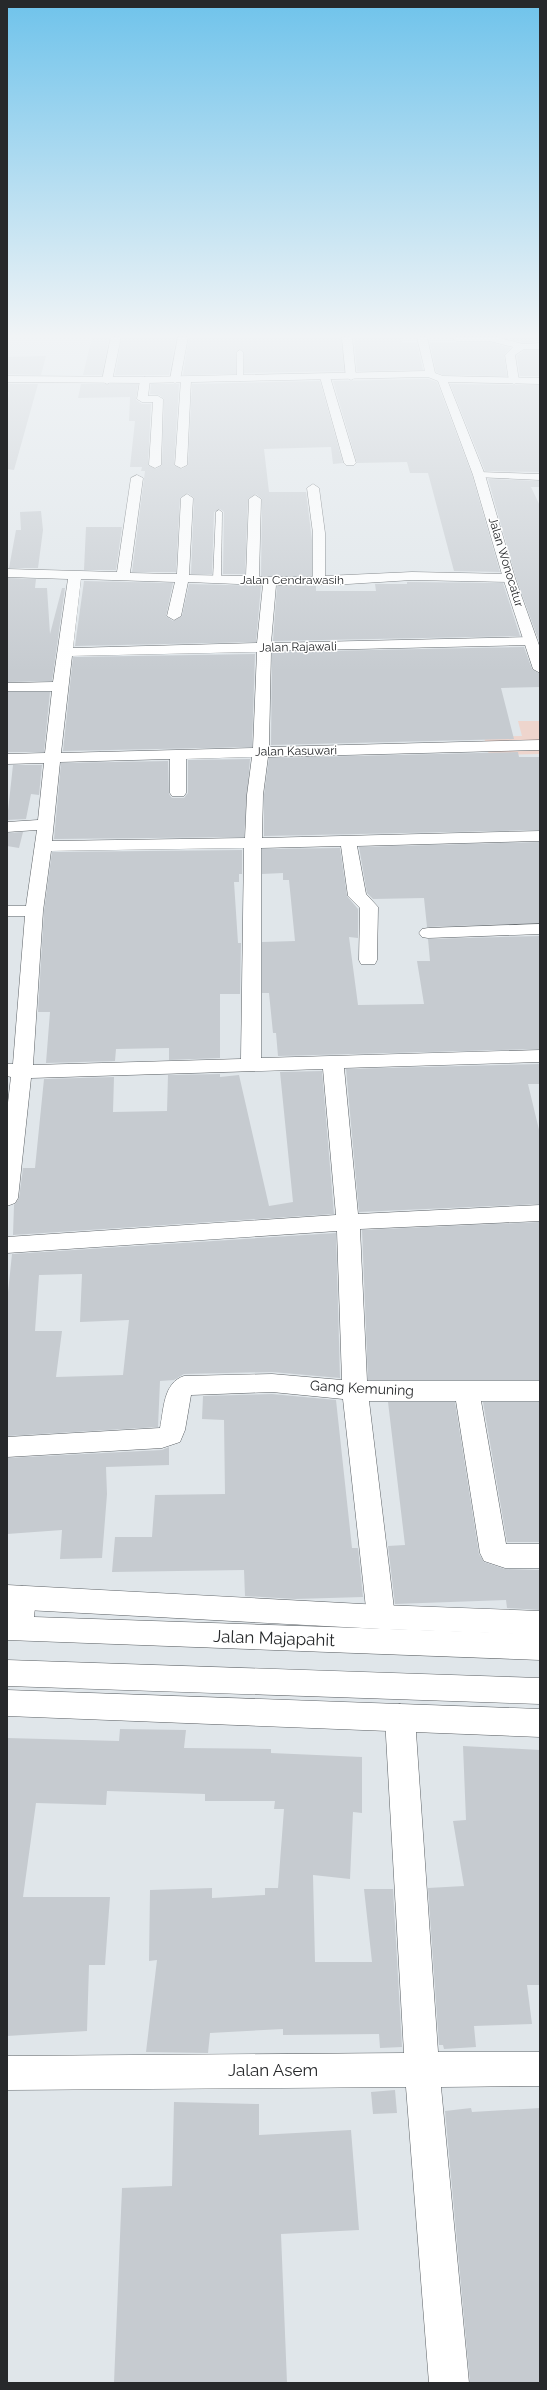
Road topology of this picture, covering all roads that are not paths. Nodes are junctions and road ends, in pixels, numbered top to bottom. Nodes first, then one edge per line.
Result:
1 (156, 449) edge
2 (182, 449) edge
3 (346, 449) edge
4 (469, 449) edge
5 (350, 463) dead end
6 (155, 465) dead end
7 (181, 465) dead end
8 (479, 475) junction
9 (540, 477) edge
10 (137, 478) dead end
11 (313, 488) dead end
12 (188, 498) dead end
13 (255, 499) dead end
14 (219, 512) dead end
15 (7, 573) edge
16 (75, 575) junction
17 (123, 576) junction
18 (183, 577) junction
19 (509, 578) junction
20 (217, 579) junction
21 (252, 580) junction
22 (270, 581) junction
23 (319, 581) junction
24 (174, 616) dead end
25 (535, 646) edge
26 (264, 648) junction
27 (64, 652) junction
28 (540, 670) edge
29 (60, 686) junction
30 (7, 687) edge
31 (540, 745) edge
32 (261, 752) junction
33 (178, 754) junction
34 (53, 758) junction
35 (7, 760) edge
36 (178, 793) dead end
37 (46, 825) junction
38 (7, 827) edge
39 (540, 836) edge
40 (348, 840) junction
41 (253, 843) junction
42 (43, 846) junction
43 (34, 910) junction
44 (7, 911) edge
45 (540, 928) edge
46 (428, 933) dead end
47 (368, 960) dead end
48 (540, 1056) edge
49 (333, 1063) junction
50 (251, 1064) junction
51 (14, 1071) edge
52 (7, 1198) edge
53 (540, 1213) edge
54 (348, 1222) junction
55 (7, 1245) edge
56 (355, 1391) junction
57 (467, 1391) junction
58 (540, 1391) edge
59 (7, 1447) edge
60 (540, 1556) edge
61 (14, 1597) edge
62 (381, 1617) junction
63 (540, 1623) edge
64 (13, 1628) edge
65 (540, 1647) edge
66 (7, 1673) edge
67 (540, 1691) edge
68 (7, 1703) edge
69 (400, 1718) junction
70 (540, 1723) edge
71 (422, 2069) junction
72 (540, 2069) edge
73 (7, 2073) edge
74 (450, 2383) edge

1 - 6 main road
2 - 7 main road
3 - 5 main road
4 - 8 main road, Jalan Wonocatur
8 - 9 main road
8 - 19 main road, Jalan Wonocatur
10 - 17 main road
11 - 23 main road
12 - 18 main road
13 - 21 main road
14 - 20 lane
15 - 16 main road, Jalan Cendrawasih
16 - 17 main road, Jalan Cendrawasih
16 - 27 main road
17 - 18 main road, Jalan Cendrawasih
18 - 20 main road, Jalan Cendrawasih
18 - 24 main road
19 - 23 main road, Jalan Cendrawasih
19 - 25 main road, Jalan Wonocatur
20 - 21 main road, Jalan Cendrawasih
21 - 22 main road, Jalan Cendrawasih
22 - 23 main road, Jalan Cendrawasih
22 - 26 main road
25 - 26 main road, Jalan Rajawali
25 - 28 main road, Jalan Wonocatur
26 - 27 main road, Jalan Rajawali
26 - 32 main road
27 - 29 main road
29 - 30 main road
29 - 34 main road
31 - 32 main road, Jalan Kasuwari
32 - 33 main road, Jalan Kasuwari
32 - 41 main road
33 - 34 main road, Jalan Kasuwari
33 - 36 main road
34 - 35 main road, Jalan Kasuwari
34 - 37 main road
37 - 38 main road
37 - 42 main road
39 - 40 main road
40 - 41 main road
40 - 47 main road
41 - 42 main road
41 - 50 main road
42 - 43 main road
43 - 44 main road
43 - 51 main road
45 - 46 main road
48 - 49 main road
49 - 50 main road
49 - 54 main road
50 - 51 main road
51 - 52 main road
53 - 54 main road
54 - 55 main road
54 - 56 main road
56 - 57 main road, Gang Kemuning
56 - 59 main road, Gang Kemuning
56 - 62 main road
57 - 58 main road, Gang Kemuning
57 - 60 main road
61 - 62 main road
61 - 64 main road
62 - 63 main road
64 - 65 main road, Jalan Majapahit
66 - 67 main road
68 - 69 main road
69 - 70 main road
69 - 71 main road
71 - 72 main road, Jalan Asem
71 - 73 main road, Jalan Asem
71 - 74 main road

